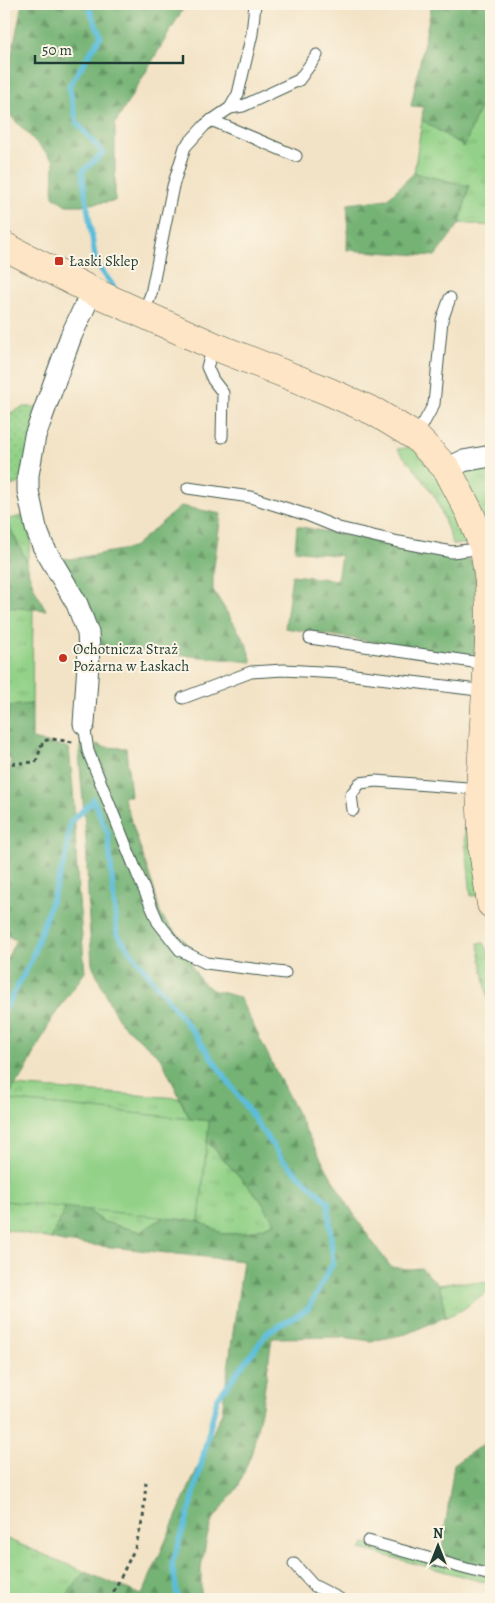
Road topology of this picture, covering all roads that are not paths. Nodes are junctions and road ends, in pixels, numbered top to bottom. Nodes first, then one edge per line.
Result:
1 (255, 4) edge
2 (317, 55) dead end
3 (230, 108) junction
4 (211, 120) junction
5 (296, 156) dead end
6 (4, 246) edge
7 (92, 291) junction
8 (450, 298) dead end
9 (143, 314) junction
10 (214, 346) junction
11 (222, 437) dead end
12 (416, 437) junction
13 (491, 456) edge
14 (447, 470) junction
15 (188, 488) dead end
16 (484, 548) junction
17 (310, 638) dead end
18 (487, 664) junction
19 (183, 698) dead end
20 (487, 701) edge
21 (79, 733) joint
22 (480, 789) junction
23 (352, 810) dead end
24 (491, 904) edge
25 (284, 973) dead end
26 (368, 1541) dead end
27 (294, 1564) dead end
28 (491, 1575) edge
29 (340, 1599) edge

1 - 3 lane
2 - 3 lane
3 - 4 lane
4 - 5 lane
4 - 9 lane
6 - 7 street
7 - 9 street
7 - 21 street
8 - 12 lane
9 - 10 street
10 - 11 lane
10 - 12 street
12 - 14 street
13 - 14 street
14 - 16 street
15 - 16 lane
16 - 18 street
17 - 18 lane
18 - 20 street
19 - 20 lane
20 - 22 street
21 - 25 lane
22 - 23 lane
22 - 24 street
26 - 28 lane
27 - 29 lane

